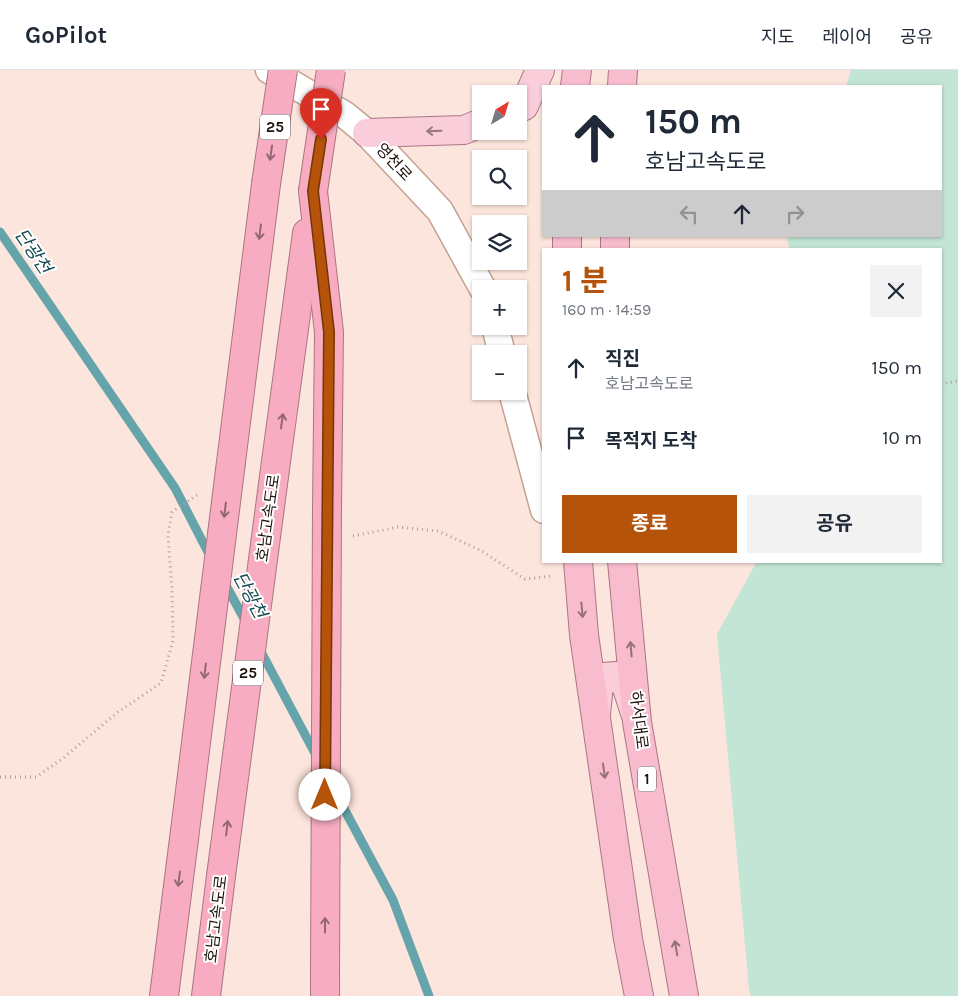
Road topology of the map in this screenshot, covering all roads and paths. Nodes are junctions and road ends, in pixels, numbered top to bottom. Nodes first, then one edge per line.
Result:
1 (269, 70) edge
2 (283, 70) edge
3 (331, 70) edge
4 (540, 70) edge
5 (577, 70) edge
6 (623, 70) edge
7 (575, 85) edge
8 (622, 85) edge
9 (528, 97) edge
10 (472, 127) edge
11 (367, 133) junction
12 (313, 191) junction
13 (478, 280) edge
14 (958, 381) edge
15 (942, 384) edge
16 (514, 400) edge
17 (206, 498) dead end
18 (542, 503) edge
19 (350, 536) dead end
20 (622, 563) edge
21 (579, 567) edge
22 (596, 714) junction
23 (637, 722) junction
24 (0, 777) edge
25 (325, 985) edge
26 (164, 996) edge
27 (206, 996) edge
28 (639, 996) edge
29 (684, 996) edge

1 - 11 street, 영천로
2 -> 26 highway, 25, bridge
3 - 12 highway, 호남고속도로 / 25, bridge
4 - 9 main road
5 - 7 highway
6 - 8 highway
10 -> 11 main road
11 - 13 street, 영천로
25 -> 12 highway, 25, bridge
27 -> 12 highway, 호남고속도로 / 25, bridge
14 - 15 path
16 - 18 street
17 - 24 path
19 - 21 path
23 -> 20 highway, 하서대로 / 1
21 -> 22 highway
22 - 23 main road
22 -> 28 highway
29 -> 23 highway, 하서대로 / 1

